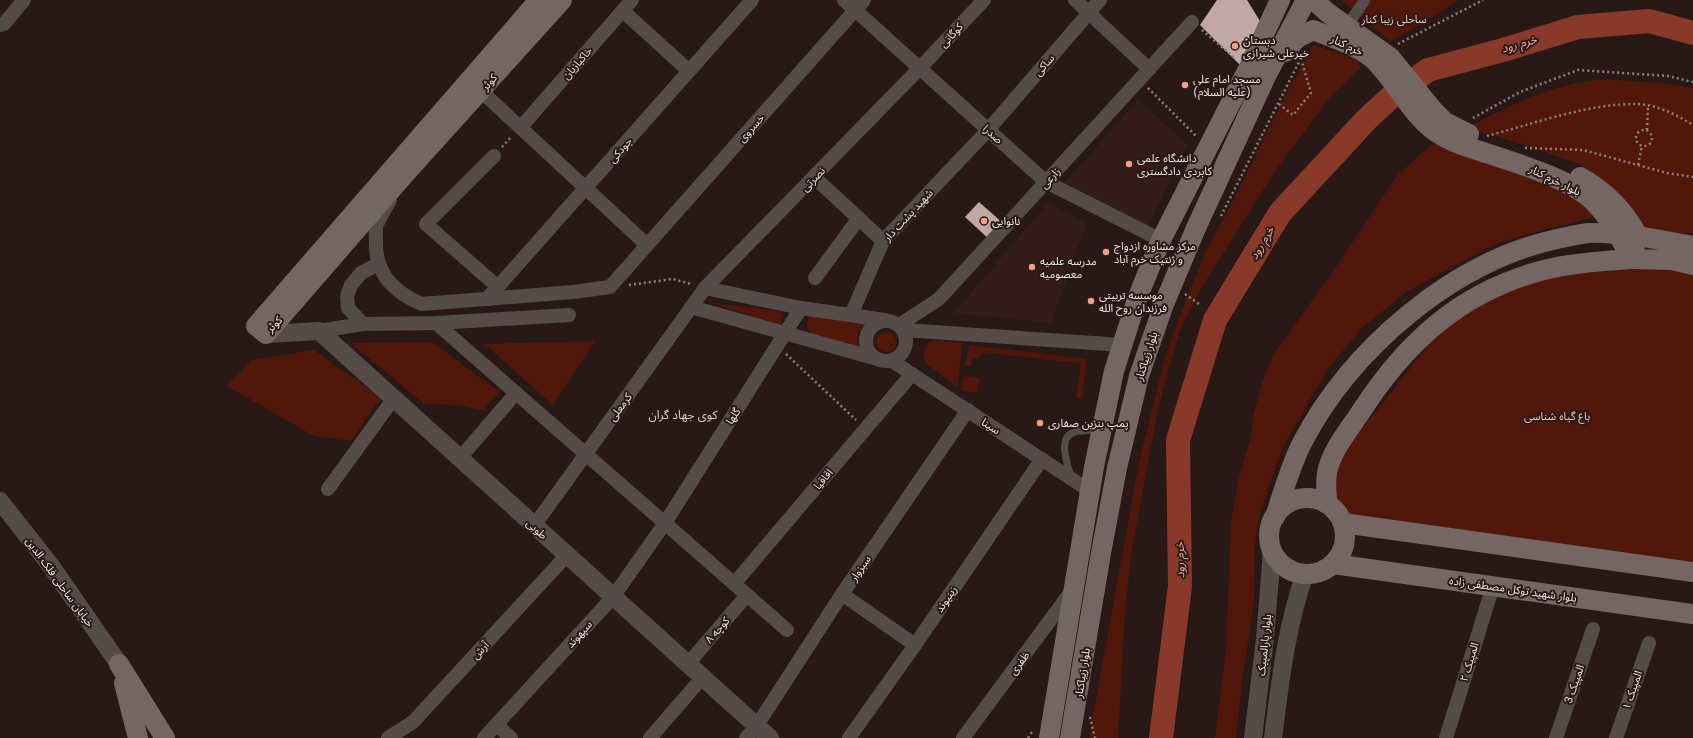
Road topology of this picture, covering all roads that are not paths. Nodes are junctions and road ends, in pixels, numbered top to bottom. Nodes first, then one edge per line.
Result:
1 (24, 0) edge
2 (539, 0) edge
3 (562, 0) edge
4 (632, 0) edge
5 (752, 0) edge
6 (844, 0) edge
7 (984, 0) edge
8 (1075, 0) edge
9 (1100, 0) edge
10 (1264, 0) edge
11 (1280, 0) edge
12 (1306, 0) edge
13 (1318, 0) edge
14 (1366, 0) edge
15 (860, 5) edge
16 (623, 11) junction
17 (1089, 13) junction
18 (1270, 21) junction
19 (1192, 22) road end
20 (0, 26) edge
21 (1347, 26) junction
22 (1385, 59) junction
23 (1149, 68) junction
24 (919, 69) junction
25 (689, 71) junction
26 (1266, 76) junction
27 (475, 86) junction
28 (1426, 114) junction
29 (521, 127) junction
30 (988, 130) junction
31 (494, 156) road end
32 (404, 175) junction
33 (814, 177) junction
34 (1046, 182) junction
35 (587, 188) junction
36 (859, 218) junction
37 (1629, 236) junction
38 (1161, 240) junction
39 (883, 241) junction
40 (647, 245) junction
41 (1693, 246) edge
42 (1632, 259) junction
43 (378, 264) junction
44 (1693, 265) edge
45 (815, 278) dead end
46 (498, 287) junction
47 (705, 288) junction
48 (487, 299) junction
49 (691, 307) junction
50 (801, 308) junction
51 (569, 315) dead end
52 (851, 315) junction
53 (884, 320) junction
54 (363, 324) junction
55 (436, 324) junction
56 (901, 327) junction
57 (319, 331) junction
58 (786, 332) junction
59 (266, 334) junction
60 (1122, 345) junction
61 (874, 358) junction
62 (892, 361) junction
63 (1114, 371) junction
64 (912, 374) junction
65 (1139, 376) junction
66 (516, 393) junction
67 (394, 398) junction
68 (968, 410) junction
69 (1102, 430) junction
70 (586, 454) junction
71 (460, 458) junction
72 (1042, 458) junction
73 (1071, 478) junction
74 (328, 489) dead end
75 (1090, 491) junction
76 (0, 501) edge
77 (1327, 504) junction
78 (1275, 517) junction
79 (664, 523) junction
80 (1343, 523) junction
81 (534, 526) junction
82 (1272, 551) junction
83 (567, 555) junction
84 (1333, 564) junction
85 (1693, 572) edge
86 (1305, 574) junction
87 (734, 584) junction
88 (1493, 586) junction
89 (1074, 589) junction
90 (842, 594) junction
91 (747, 595) junction
92 (613, 597) junction
93 (1693, 614) edge
94 (1593, 629) dead end
95 (787, 630) dead end
96 (1649, 642) dead end
97 (915, 645) junction
98 (119, 664) junction
99 (688, 665) junction
100 (702, 678) junction
101 (497, 725) junction
102 (751, 732) edge
103 (138, 738) edge
104 (165, 738) edge
105 (388, 738) edge
106 (484, 738) edge
107 (512, 738) edge
108 (650, 738) edge
109 (770, 738) edge
110 (849, 738) edge
111 (963, 738) edge
112 (1049, 738) edge
113 (1070, 738) edge
114 (1253, 738) edge
115 (1273, 738) edge
116 (1446, 738) edge
117 (1556, 738) edge
118 (1616, 738) edge

1 - 20 street
2 - 27 main road, کوثر
3 - 27 main road, کوثر
4 - 16 street, خاکبازیان
5 - 25 street, جودکی
6 - 15 street, صدرا
7 - 24 street, کوگانی
8 - 17 street
9 - 17 street, ساکی
10 - 18 main road
11 - 18 main road, بلوار زیباکنار
12 - 26 main road, بلوار زیباکنار
13 - 21 main road
14 - 21 street
15 - 24 street, صدرا
15 - 40 street, خسروی
16 - 25 street
16 - 29 street, خاکبازیان
17 - 23 street
17 - 30 street, ساکی
18 - 38 main road, بلوار زیباکنار
19 - 23 street, زارعی
21 - 22 main road
22 - 26 main road, خرم کنار
22 - 28 main road, خرم کنار
23 - 34 street, زارعی
24 - 30 street, صدرا
24 - 33 street, نصرتی
25 - 35 street, جودکی
26 - 65 main road, بلوار زیباکنار
27 - 29 street
27 - 32 main road, کوثر
27 - 59 main road, کوثر
28 - 37 main road, بلوار خرم کنار
28 - 37 main road, بلوار خرم کنار
29 - 35 street
30 - 34 street, صدرا
30 - 39 street, شهید پشت دار
31 - 46 street
32 - 43 street
32 - 59 main road, کوثر
33 - 36 street
33 - 47 street, نصرتی
34 - 38 street, صدرا
34 - 56 street, زارعی
35 - 40 street
35 - 46 street, جودکی
36 - 39 street
36 - 45 street
37 - 41 main road
37 - 42 main road, بلوار خرم کنار
37 - 78 main road
38 - 60 main road, بلوار زیباکنار
39 - 52 street, شهید پشت دار
40 - 48 street, خسروی
42 - 44 main road
42 - 77 main road
43 - 48 street
43 - 54 street
46 - 48 street, جودکی
47 - 49 street, کرمعلی
47 - 50 street
49 - 58 street
49 - 70 street, کرمعلی
50 - 52 street
50 - 58 street, گلها
51 - 55 street
52 - 53 street
53 - 56 street
53 - 61 street
54 - 55 street
54 - 57 street
55 - 66 street
56 - 60 street
56 - 62 street
57 - 59 street
57 - 67 street, طوبی
58 - 61 street
58 - 79 street, گلها
60 - 63 main road, بلوار زیباکنار
61 - 62 street
62 - 64 street, سینا
63 - 65 main road
63 - 69 main road, بلوار زیباکنار
64 - 68 street, سینا
64 - 87 street, اقاقیا
65 - 113 main road, بلوار زیباکنار
66 - 70 street
66 - 71 street
67 - 71 street, طوبی
67 - 74 street
68 - 72 street, سینا
68 - 90 street, سبزوار
69 - 73 lane
69 - 75 main road, بلوار زیباکنار
70 - 79 street
70 - 81 street, کرمعلی
71 - 81 street, طوبی
72 - 73 street, سینا
72 - 97 street, زینیوند
73 - 75 street, سینا
75 - 89 main road, بلوار زیباکنار
76 - 98 street, خیابان ساحلی فلک الدین
77 - 78 main road
77 - 80 main road
78 - 82 main road
79 - 87 street
79 - 92 street, سپهوند
80 - 84 main road
80 - 85 main road
81 - 83 street, طوبی
82 - 86 main road
82 - 114 street, بلوار پارالمپیک
83 - 92 street, طوبی
83 - 105 street, آرش
84 - 86 main road
84 - 88 main road, بلوار شهید توکل مصطفی زاده
86 - 115 street, بلوار پارالمپیک
87 - 91 street
88 - 93 main road, بلوار شهید توکل مصطفی زاده
88 - 116 street, المپیک ۲
89 - 111 street, ظفری
89 - 112 main road, بلوار زیباکنار
90 - 97 street
90 - 102 street, سبزوار
91 - 95 street
91 - 99 street, کوچه ۸
92 - 99 street, طوبی
92 - 101 street, سپهوند
94 - 117 street, المپیک 3
96 - 118 street, المپیک ۱
97 - 110 street, زینیوند
98 - 103 main road
98 - 104 main road
99 - 100 street, طوبی
100 - 102 street, طوبی
100 - 108 street
101 - 106 street, سپهوند
101 - 107 street
102 - 109 street, طوبی

